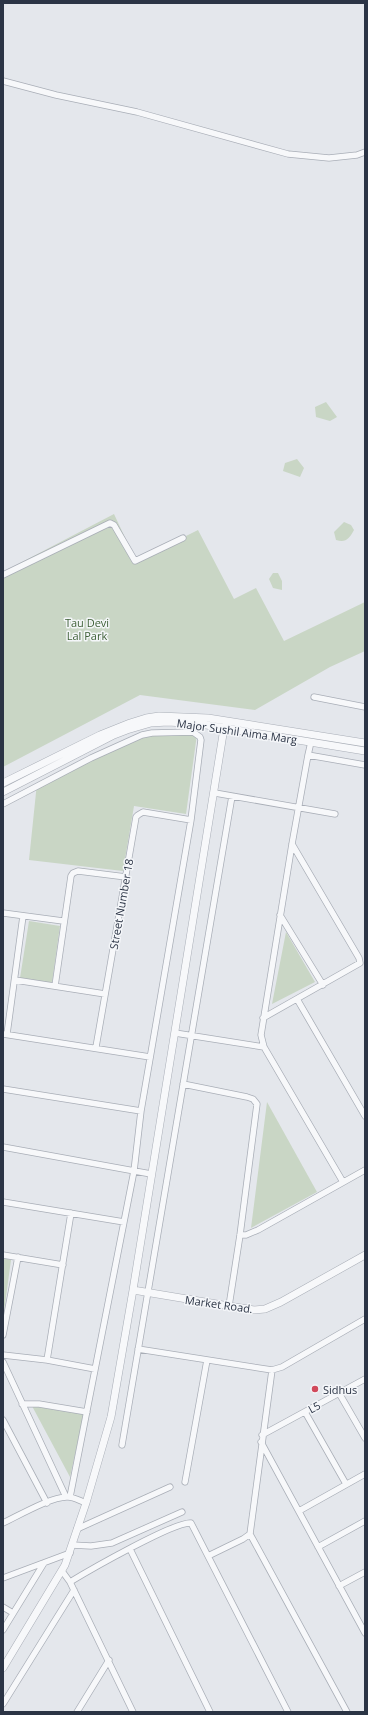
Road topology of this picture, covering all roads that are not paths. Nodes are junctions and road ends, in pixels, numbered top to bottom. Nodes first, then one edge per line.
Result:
1 (3, 81) edge
2 (365, 152) edge
3 (183, 538) dead end
4 (3, 576) edge
5 (314, 697) dead end
6 (365, 707) edge
7 (225, 725) junction
8 (311, 742) junction
9 (365, 744) edge
10 (365, 751) edge
11 (308, 755) junction
12 (365, 765) edge
13 (3, 783) edge
14 (3, 792) edge
15 (214, 793) junction
16 (232, 796) junction
17 (3, 804) edge
18 (299, 808) junction
19 (335, 814) dead end
20 (192, 820) junction
21 (292, 844) junction
22 (126, 877) junction
23 (3, 913) edge
24 (280, 915) junction
25 (23, 916) junction
26 (63, 921) junction
27 (15, 980) junction
28 (323, 985) junction
29 (55, 986) junction
30 (105, 994) junction
31 (297, 999) junction
32 (263, 1018) junction
33 (175, 1032) junction
34 (5, 1034) edge
35 (191, 1035) junction
36 (96, 1047) junction
37 (264, 1047) junction
38 (150, 1057) junction
39 (183, 1084) junction
40 (3, 1089) edge
41 (141, 1111) junction
42 (365, 1116) edge
43 (3, 1147) edge
44 (365, 1170) edge
45 (134, 1171) junction
46 (152, 1174) junction
47 (343, 1182) junction
48 (3, 1202) edge
49 (71, 1213) junction
50 (124, 1222) junction
51 (240, 1235) junction
52 (3, 1255) edge
53 (365, 1255) edge
54 (18, 1257) junction
55 (63, 1265) junction
56 (133, 1290) junction
57 (148, 1293) junction
58 (229, 1306) junction
59 (365, 1319) edge
60 (3, 1334) edge
61 (138, 1349) junction
62 (3, 1355) edge
63 (47, 1360) junction
64 (207, 1360) junction
65 (3, 1362) edge
66 (95, 1369) junction
67 (272, 1370) junction
68 (365, 1379) edge
69 (339, 1393) junction
70 (22, 1404) junction
71 (87, 1412) junction
72 (305, 1412) junction
73 (3, 1421) edge
74 (262, 1435) junction
75 (365, 1438) edge
76 (261, 1442) junction
77 (122, 1445) dead end
78 (365, 1474) edge
79 (186, 1482) dead end
80 (346, 1484) junction
81 (170, 1487) dead end
82 (68, 1497) junction
83 (47, 1503) junction
84 (86, 1504) junction
85 (298, 1511) junction
86 (182, 1512) dead end
87 (4, 1521) edge
88 (365, 1521) edge
89 (78, 1529) junction
90 (250, 1534) junction
91 (72, 1545) junction
92 (318, 1547) junction
93 (130, 1549) junction
94 (70, 1553) junction
95 (208, 1556) junction
96 (44, 1563) junction
97 (62, 1571) junction
98 (365, 1572) edge
99 (3, 1578) edge
100 (70, 1582) junction
101 (339, 1586) junction
102 (74, 1590) junction
103 (3, 1607) edge
104 (13, 1613) junction
105 (3, 1630) edge
106 (365, 1633) edge
107 (109, 1660) junction
108 (3, 1668) edge
109 (3, 1704) edge
110 (78, 1712) edge
111 (133, 1712) edge
112 (210, 1712) edge
113 (288, 1712) edge
114 (347, 1712) edge

1 - 2 street
3 - 4 street
5 - 6 street
7 - 8 street, Major Sushil Aima Marg
7 - 9 street, Major Sushil Aima Marg
7 - 13 street, Major Sushil Aima Marg
7 - 14 street, Major Sushil Aima Marg
7 - 15 street
8 - 10 street, Major Sushil Aima Marg
8 - 11 street
11 - 12 street
11 - 18 street
15 - 16 street
15 - 33 street
16 - 18 street
16 - 35 street
17 - 20 street
18 - 19 street
18 - 21 street
20 - 22 street, Street Number 18
20 - 38 street
21 - 24 street
21 - 28 street
22 - 26 street
22 - 30 street, Street Number 18
23 - 25 street
24 - 28 street
24 - 32 street
25 - 26 street
25 - 27 street
26 - 29 street
27 - 29 street
27 - 34 street
28 - 31 street
29 - 30 street
30 - 36 street, Street Number 18
31 - 32 street
31 - 42 street
32 - 37 street
33 - 35 street
33 - 46 street
34 - 36 street
35 - 37 street
35 - 39 street
36 - 38 street
37 - 47 street
38 - 41 street
39 - 51 street
39 - 57 street
40 - 41 street
41 - 45 street
43 - 45 street
44 - 47 street
45 - 46 street
45 - 50 street
46 - 56 street
47 - 51 street
48 - 49 street
49 - 50 street
49 - 55 street
50 - 66 street
51 - 58 street
52 - 54 street
53 - 58 street, Market Road.
54 - 55 street
54 - 60 street
55 - 63 street
56 - 57 street, Market Road.
56 - 84 street
57 - 58 street, Market Road.
57 - 61 street
59 - 67 street
61 - 64 street
61 - 77 street
62 - 63 street
63 - 66 street
64 - 67 street
64 - 79 street
65 - 70 street
66 - 71 street
67 - 74 street
68 - 69 street, L5
69 - 72 street, L5
69 - 75 street
70 - 71 street
70 - 82 street
71 - 82 street
72 - 74 street, L5
72 - 80 street
73 - 83 street
74 - 76 street
76 - 85 street
76 - 90 street
78 - 80 street
80 - 85 street
81 - 89 street
82 - 83 street
82 - 84 street
83 - 87 street
84 - 89 street
85 - 92 street
86 - 91 street
88 - 92 street
89 - 91 street
90 - 95 street
90 - 114 street
91 - 94 street
92 - 101 street
93 - 95 street
93 - 100 street
93 - 112 street
94 - 96 street
94 - 97 street
95 - 113 street
96 - 99 street
96 - 104 street
97 - 100 street
97 - 108 street
98 - 101 street
100 - 102 street
101 - 106 street
102 - 107 street
102 - 109 street
103 - 104 street
104 - 105 street
107 - 110 street
107 - 111 street

